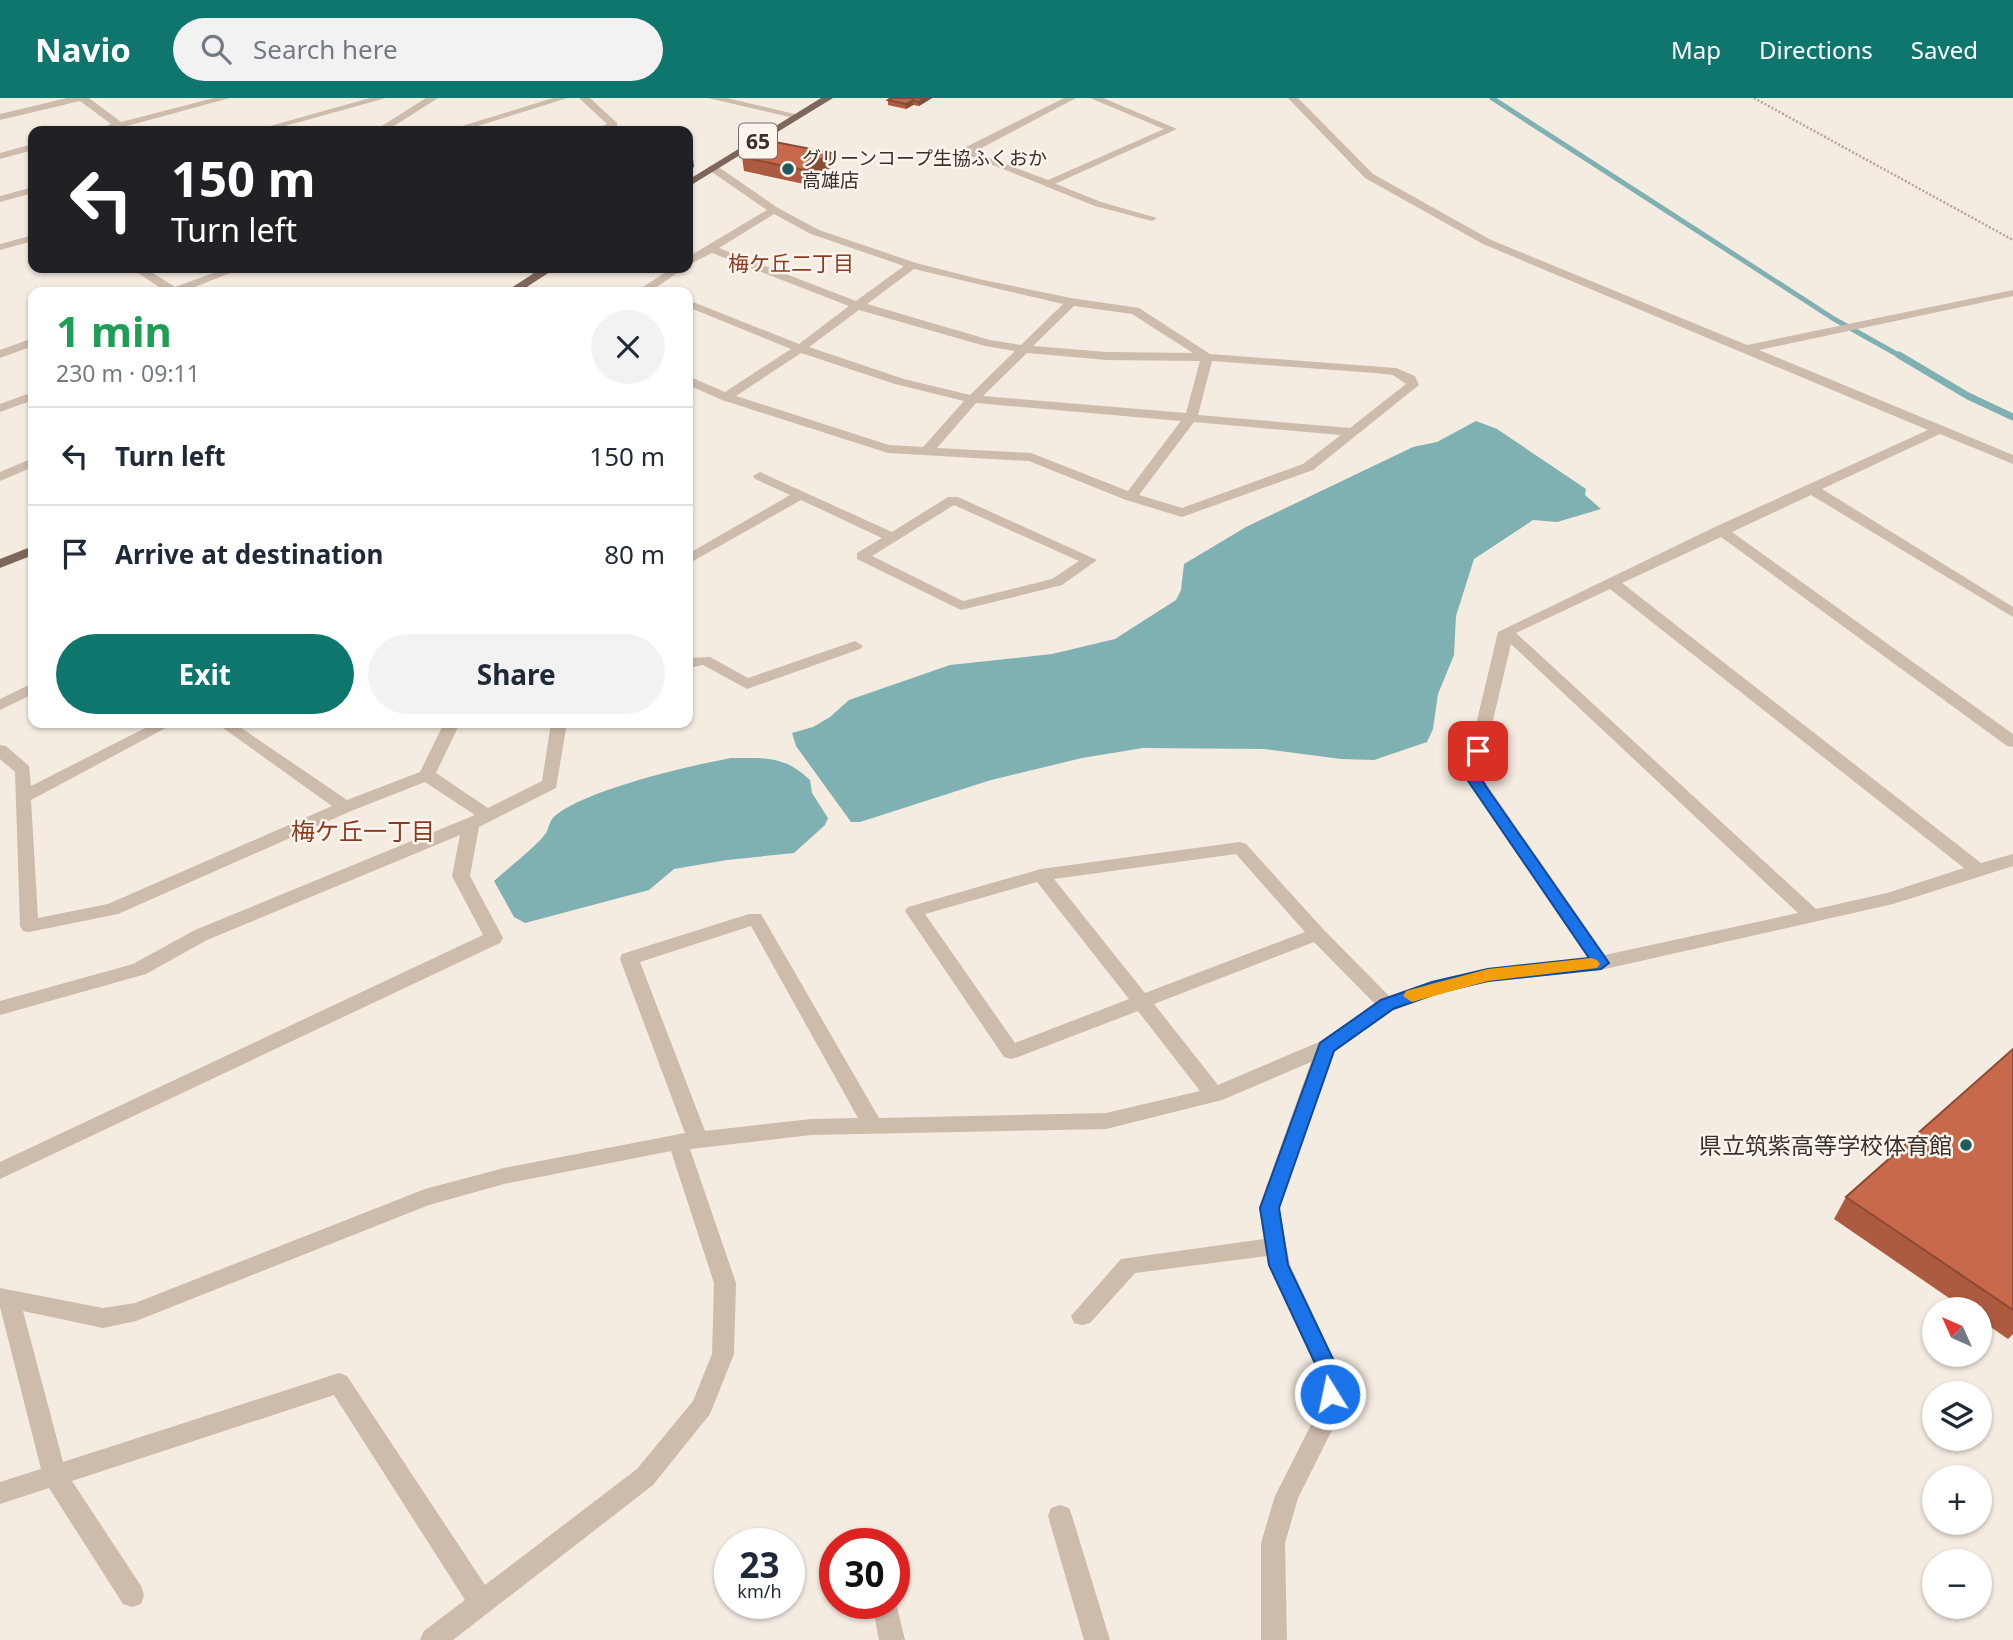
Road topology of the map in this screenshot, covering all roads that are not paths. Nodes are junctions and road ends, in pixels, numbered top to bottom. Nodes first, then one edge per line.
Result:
1 (81, 98) edge
2 (225, 98) edge
3 (381, 98) edge
4 (433, 98) edge
5 (563, 98) edge
6 (584, 98) edge
7 (713, 98) edge
8 (828, 98) edge
9 (1071, 98) edge
10 (1095, 98) edge
11 (1293, 98) edge
12 (798, 116) junction
13 (0, 117) edge
14 (120, 126) edge
15 (130, 126) edge
16 (276, 126) edge
17 (387, 126) edge
18 (467, 126) edge
19 (611, 126) edge
20 (28, 148) edge
21 (0, 156) edge
22 (713, 168) junction
23 (693, 181) edge
24 (1048, 184) junction
25 (28, 191) edge
26 (0, 199) edge
27 (774, 210) junction
28 (1152, 218) dead end
29 (28, 239) edge
30 (0, 247) edge
31 (710, 248) junction
32 (693, 259) edge
33 (912, 265) junction
34 (144, 273) edge
35 (224, 273) edge
36 (536, 273) edge
37 (673, 273) edge
38 (166, 287) edge
39 (186, 287) edge
40 (518, 287) edge
41 (655, 287) edge
42 (2013, 293) edge
43 (1071, 302) junction
44 (693, 305) edge
45 (856, 305) junction
46 (28, 344) edge
47 (799, 349) junction
48 (1025, 349) junction
49 (1747, 349) junction
50 (0, 354) edge
51 (1207, 357) junction
52 (693, 382) edge
53 (726, 397) junction
54 (28, 398) edge
55 (973, 399) junction
56 (0, 408) edge
57 (1191, 417) junction
58 (1938, 430) junction
59 (1355, 432) junction
60 (928, 450) junction
61 (2013, 460) edge
62 (28, 464) edge
63 (760, 476) dead end
64 (0, 477) edge
65 (1810, 488) junction
66 (799, 496) junction
67 (1130, 497) junction
68 (1720, 530) junction
69 (890, 536) junction
70 (28, 552) edge
71 (693, 557) edge
72 (0, 564) edge
73 (1611, 582) junction
74 (2013, 613) edge
75 (1506, 632) junction
76 (855, 646) dead end
77 (693, 662) edge
78 (28, 691) edge
79 (0, 705) edge
80 (157, 728) edge
81 (230, 728) edge
82 (450, 728) edge
83 (558, 728) edge
84 (2013, 742) edge
85 (0, 750) edge
86 (427, 775) junction
87 (22, 797) junction
88 (345, 807) junction
89 (480, 820) junction
90 (2013, 860) edge
91 (1978, 870) junction
92 (1041, 875) junction
93 (1813, 916) junction
94 (1317, 934) junction
95 (1601, 963) junction
96 (1144, 1002) junction
97 (1387, 1005) junction
98 (0, 1008) edge
99 (1326, 1047) junction
100 (1215, 1095) junction
101 (873, 1126) junction
102 (688, 1141) junction
103 (0, 1171) edge
104 (1275, 1246) junction
105 (5, 1298) edge
106 (1082, 1316) dead end
107 (55, 1476) junction
108 (0, 1493) edge
109 (1060, 1516) dead end
110 (132, 1595) dead end
111 (482, 1603) junction
112 (888, 1619) edge
113 (433, 1640) edge
114 (892, 1640) edge
115 (1097, 1640) edge
116 (1274, 1640) edge

1 - 13 street
1 - 14 street
2 - 15 street
3 - 16 street
4 - 17 street
5 - 18 street
6 - 19 street
7 - 12 street
8 - 12 main road, 65
9 - 24 street
10 - 24 street
11 - 49 street
12 - 22 main road, 65
20 - 21 street
22 - 23 main road, 65
22 - 27 street
24 - 28 lane
25 - 26 street
27 - 31 street
27 - 33 street
29 - 30 street
31 - 32 street
31 - 45 street
33 - 43 street
33 - 45 street
34 - 38 street
35 - 39 street
36 - 40 main road
37 - 41 street
42 - 49 street
43 - 48 street
43 - 51 street
44 - 47 street
45 - 47 street
45 - 48 street
46 - 50 street
47 - 53 street
47 - 55 street
48 - 51 street
48 - 55 street
49 - 58 street
51 - 57 street
51 - 59 street
52 - 53 street
53 - 60 street
54 - 56 street
55 - 57 street
55 - 60 street
57 - 59 street
57 - 67 street
58 - 61 street
58 - 65 street
59 - 67 street
60 - 67 street
62 - 64 street
63 - 66 street
65 - 68 street
65 - 74 street
66 - 69 street
66 - 71 street
68 - 73 street
68 - 84 street
69 - 69 street
70 - 72 main road
73 - 75 street
73 - 91 street
75 - 93 street
75 - 95 street
76 - 77 street
78 - 79 street
80 - 87 street
81 - 88 street
82 - 86 street
83 - 89 street
85 - 87 street
86 - 88 street
86 - 89 street
87 - 88 street
89 - 98 street
89 - 103 street
90 - 91 street
91 - 93 street
92 - 94 street
92 - 96 street
92 - 96 street
93 - 95 street
94 - 96 street
94 - 97 street
95 - 97 street
96 - 100 street
97 - 99 street
99 - 100 street
99 - 104 street
100 - 101 street
101 - 102 street
101 - 102 street
102 - 105 street
102 - 111 street
104 - 106 street
104 - 116 street
105 - 107 street
107 - 108 street
107 - 110 street
107 - 111 street
109 - 115 street
111 - 113 street
112 - 114 street

